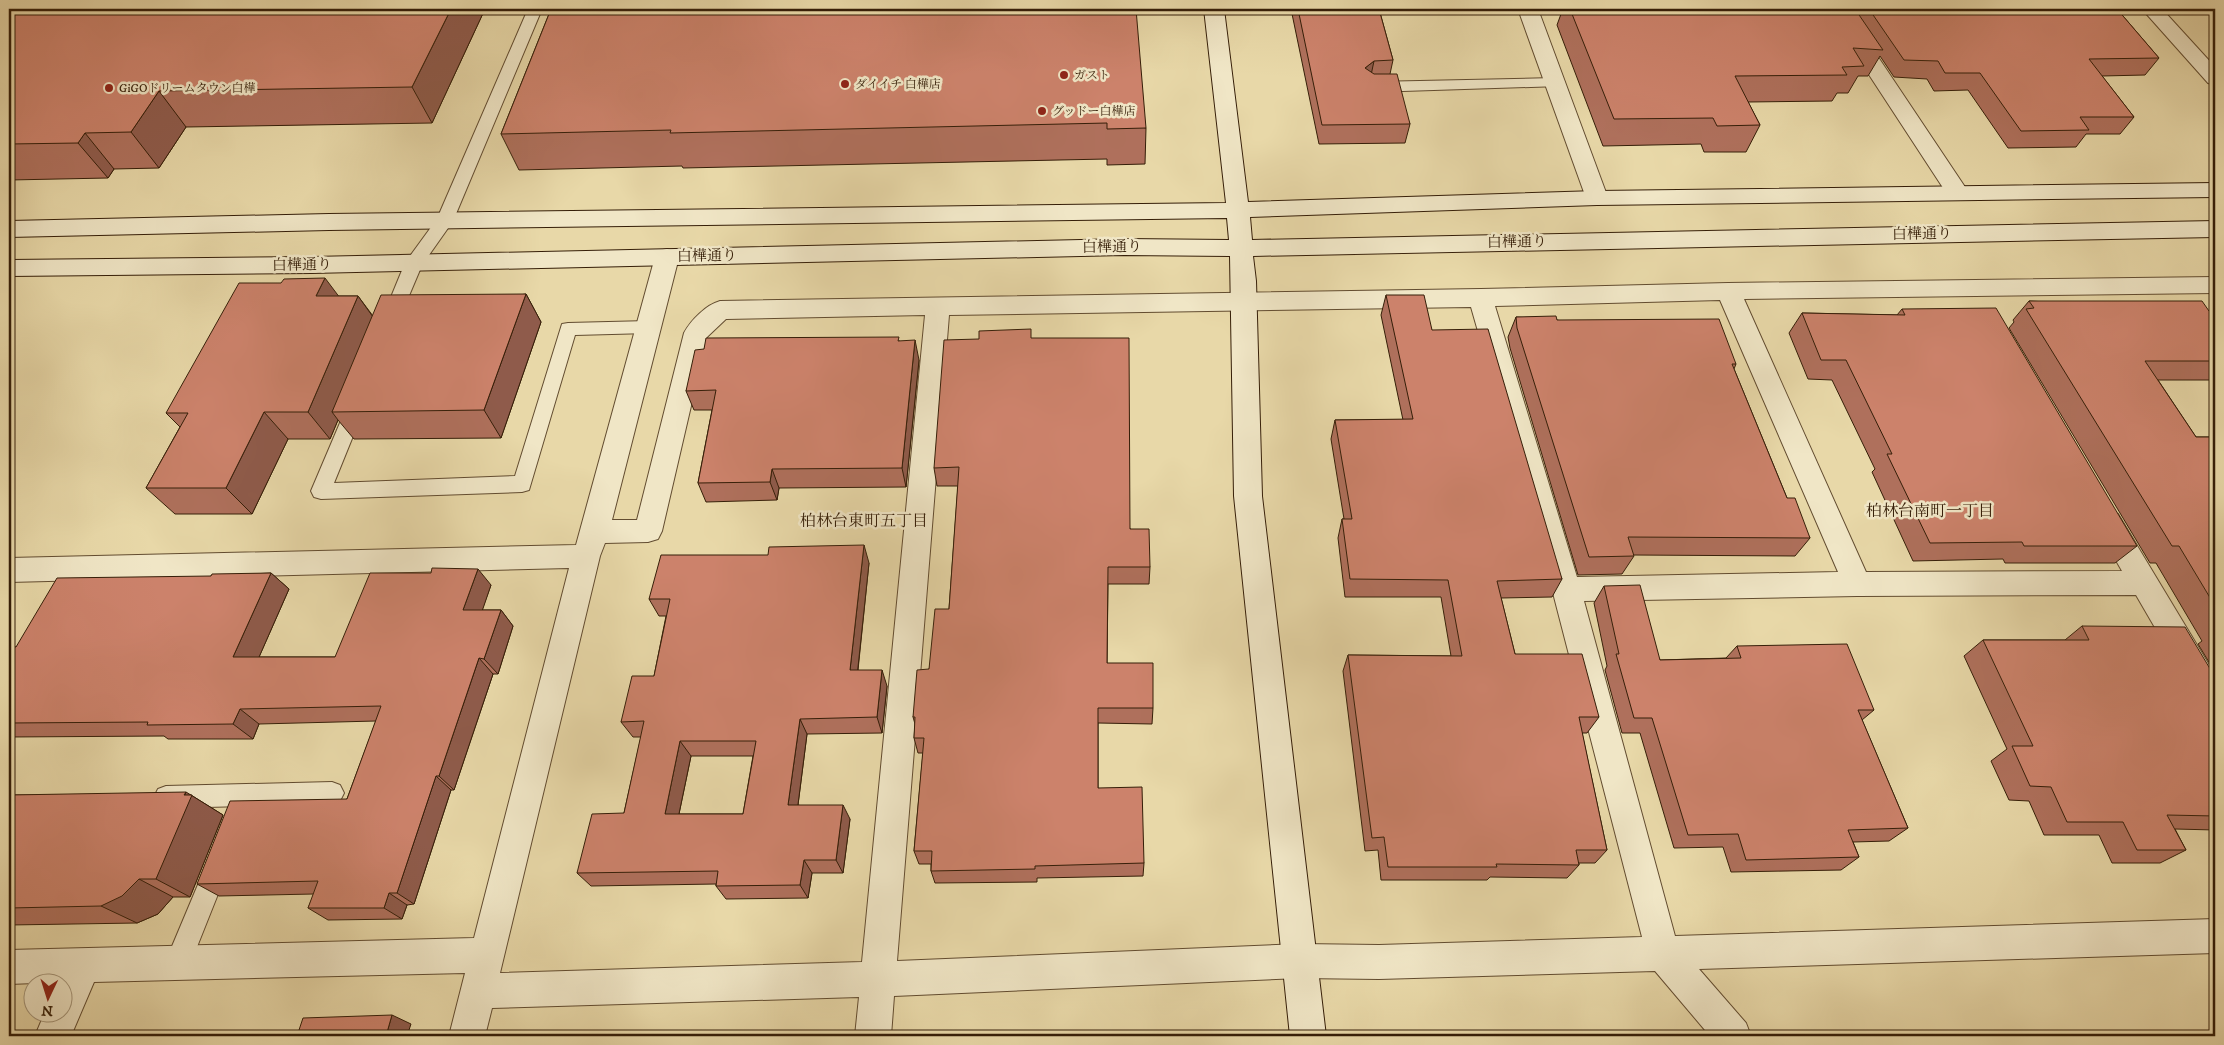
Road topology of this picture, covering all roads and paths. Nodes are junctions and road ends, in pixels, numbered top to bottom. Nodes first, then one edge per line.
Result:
1 (536, 9) edge
2 (1214, 9) edge
3 (1528, 9) edge
4 (1836, 9) edge
5 (2152, 9) edge
6 (2215, 79) edge
7 (1555, 83) junction
8 (1371, 87) edge
9 (2215, 190) edge
10 (1957, 192) junction
11 (1598, 198) junction
12 (1238, 209) junction
13 (445, 221) junction
14 (9, 229) edge
15 (2215, 229) edge
16 (1241, 248) junction
17 (667, 257) junction
18 (414, 262) junction
19 (9, 268) edge
20 (2215, 284) edge
21 (2182, 285) junction
22 (1971, 288) junction
23 (1728, 291) junction
24 (1481, 298) junction
25 (1246, 300) junction
26 (938, 308) junction
27 (2198, 308) edge
28 (1986, 313) edge
29 (649, 327) junction
30 (384, 336) edge
31 (362, 390) edge
32 (2094, 499) edge
33 (590, 544) junction
34 (9, 570) edge
35 (2144, 583) junction
36 (1857, 584) junction
37 (1566, 589) junction
38 (2215, 702) edge
39 (332, 793) dead end
40 (245, 795) junction
41 (147, 797) edge
42 (2215, 936) edge
43 (1663, 953) junction
44 (487, 955) junction
45 (1300, 961) junction
46 (178, 963) junction
47 (84, 965) junction
48 (9, 967) edge
49 (878, 979) junction
50 (478, 991) junction
51 (53, 1036) edge
52 (467, 1036) edge
53 (873, 1036) edge
54 (1308, 1036) edge
55 (1732, 1036) edge

1 - 13 lane
2 - 12 street
3 - 7 street
4 - 10 street
5 - 6 street
7 - 8 lane
7 - 11 street
9 - 10 street
10 - 11 street
11 - 12 street
12 - 13 street
12 - 16 street
13 - 14 street
13 - 18 lane
15 - 16 street, 白樺通り
16 - 17 street, 白樺通り
16 - 25 street
17 - 18 street, 白樺通り
17 - 29 street
18 - 19 street, 白樺通り
18 - 30 lane
20 - 21 street
21 - 22 street
21 - 27 street
22 - 23 street
22 - 28 street
23 - 24 street
23 - 36 street
24 - 25 street
24 - 37 street
25 - 26 street
25 - 45 street
26 - 33 street
26 - 49 street
29 - 31 lane
29 - 33 street
32 - 35 street
33 - 34 street
33 - 44 street
35 - 36 street
35 - 38 street
36 - 37 street
37 - 43 street
39 - 40 lane
40 - 41 lane
40 - 46 lane
42 - 43 street
43 - 45 street
43 - 55 street
44 - 46 street
44 - 50 street
45 - 49 street
45 - 54 street
46 - 47 street
47 - 48 street
47 - 51 street
49 - 50 street
49 - 53 street
50 - 52 street

